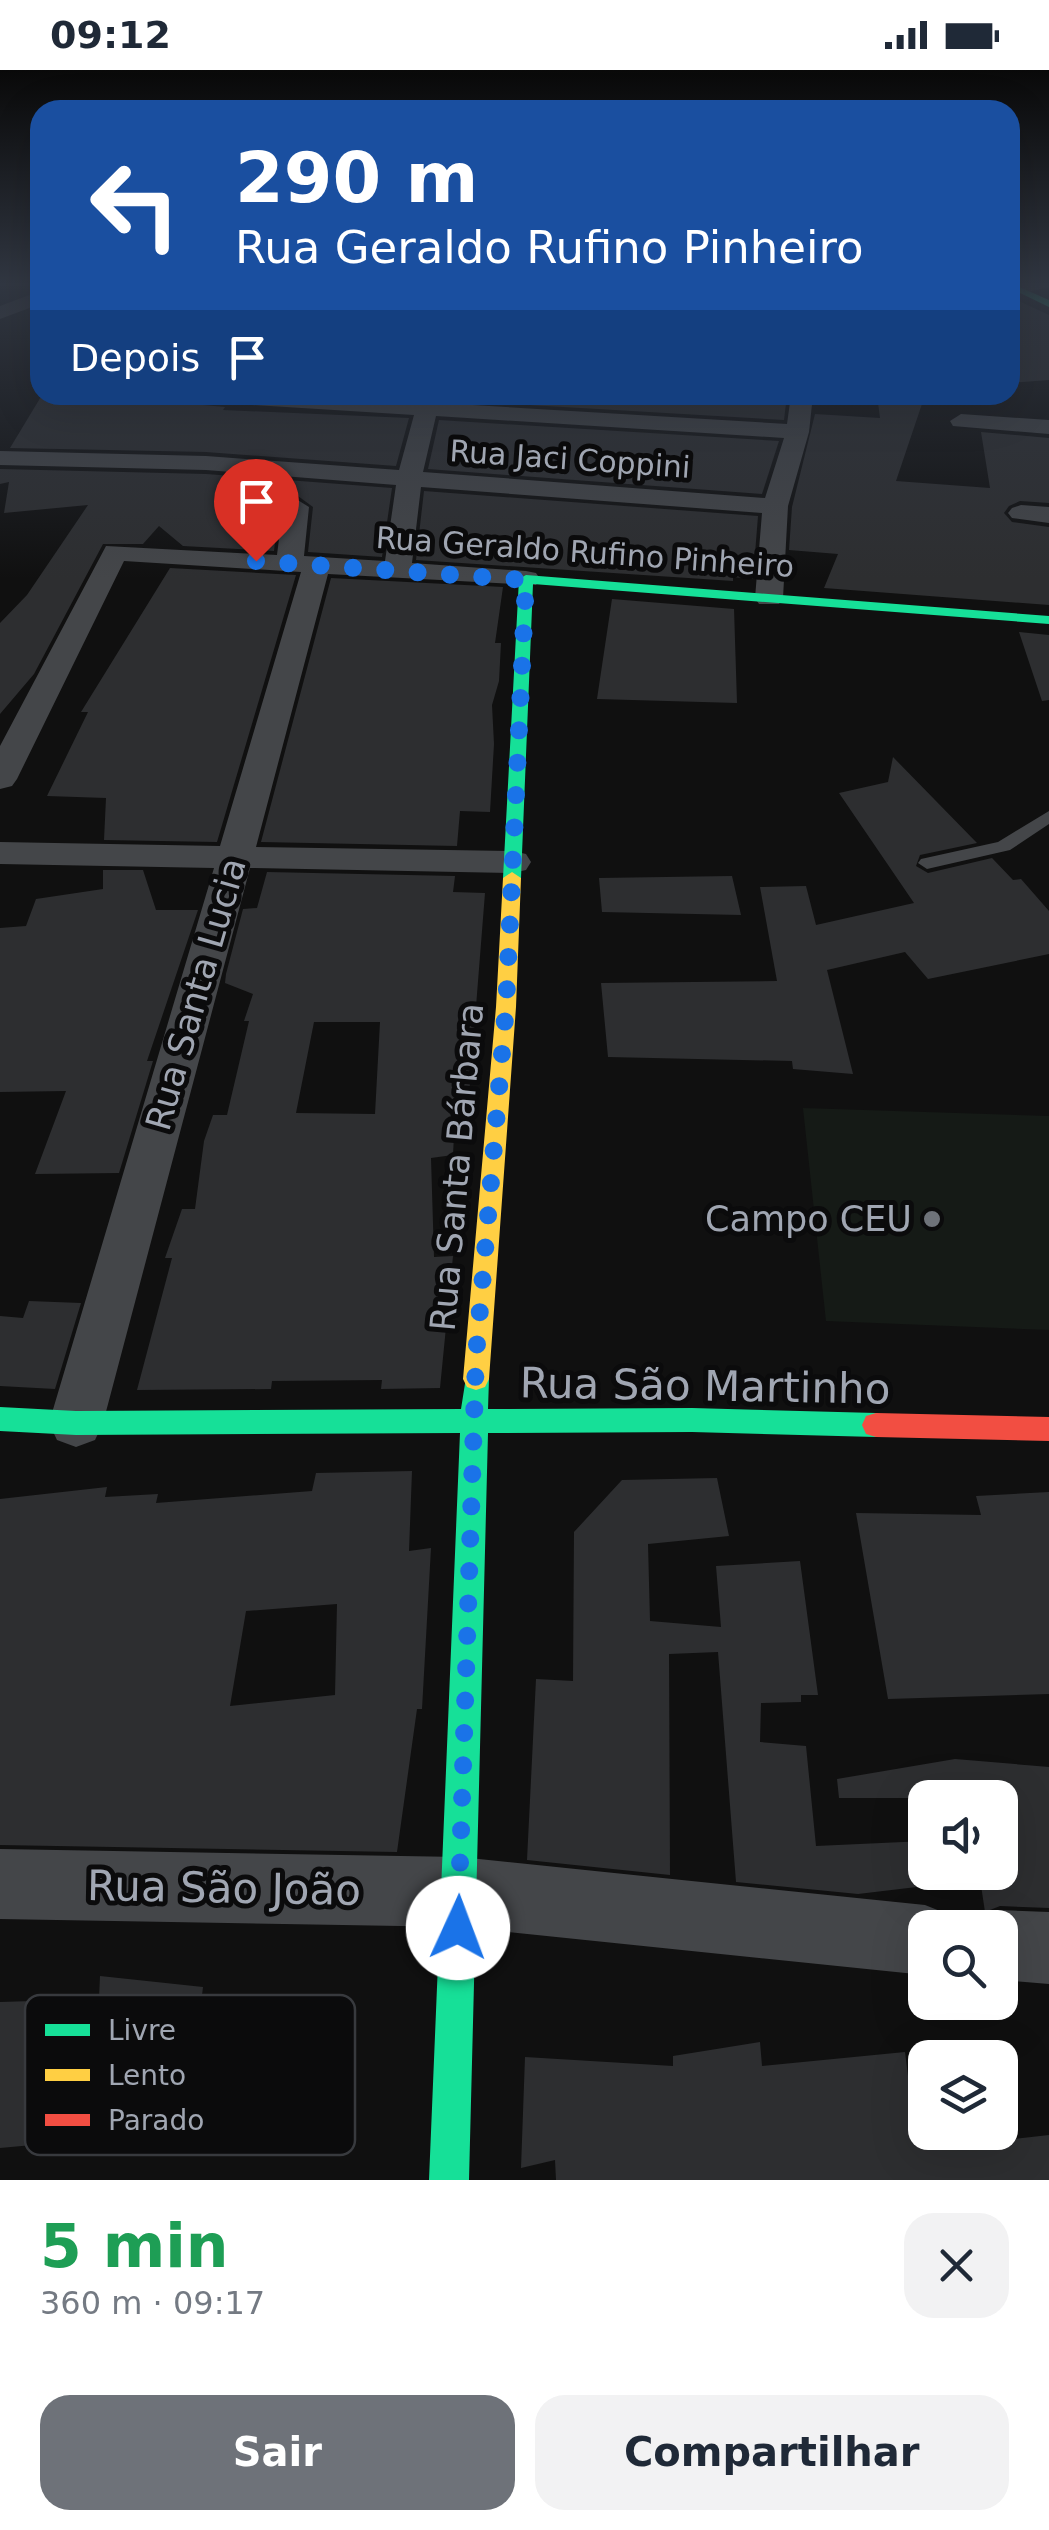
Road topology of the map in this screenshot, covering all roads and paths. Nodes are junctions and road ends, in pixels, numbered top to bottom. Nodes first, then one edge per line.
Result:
1 (429, 405) edge
2 (454, 405) edge
3 (801, 405) edge
4 (961, 421) dead end
5 (1049, 427) edge
6 (797, 432) junction
7 (0, 458) edge
8 (410, 480) junction
9 (775, 506) junction
10 (296, 507) dead end
11 (1021, 513) dead end
12 (1049, 515) edge
13 (304, 564) junction
14 (396, 570) junction
15 (526, 580) junction
16 (768, 598) junction
17 (1049, 620) edge
18 (0, 780) edge
19 (1049, 816) edge
20 (0, 854) edge
21 (235, 857) junction
22 (513, 862) junction
23 (927, 863) dead end
24 (0, 1418) edge
25 (474, 1422) junction
26 (76, 1423) junction
27 (1049, 1429) edge
28 (0, 1884) edge
29 (460, 1892) junction
30 (908, 1938) edge
31 (1018, 1945) edge
32 (1049, 1948) edge
33 (449, 2180) edge

1 - 8 street
2 - 6 street
3 - 6 street
4 - 5 street
6 - 9 street
7 - 8 street, Rua Jaci Coppini
8 - 9 street, Rua Jaci Coppini
8 - 14 street
9 - 16 street
10 - 13 street, Rua Santa Lucia
11 - 12 street
13 - 14 street, Rua Geraldo Rufino Pinheiro
13 - 18 street, Rua Geraldo Rufino Pinheiro
13 - 21 street, Rua Santa Lucia
14 - 15 street, Rua Geraldo Rufino Pinheiro
15 - 16 street, Rua Geraldo Rufino Pinheiro
15 - 22 street, Rua Santa Bárbara
16 - 17 street, Rua Geraldo Rufino Pinheiro
19 - 23 lane
20 - 21 street
21 - 22 street
21 - 26 street, Rua Santa Lucia
22 - 25 street, Rua Santa Bárbara
24 - 26 street, Rua São Martinho
25 - 26 street, Rua São Martinho
25 - 27 street, Rua São Martinho
25 - 29 street, Rua Santa Bárbara
28 - 29 street, Rua São João
29 - 30 street, Rua São João
29 - 33 street, Rua Santa Bárbara
31 - 32 street

